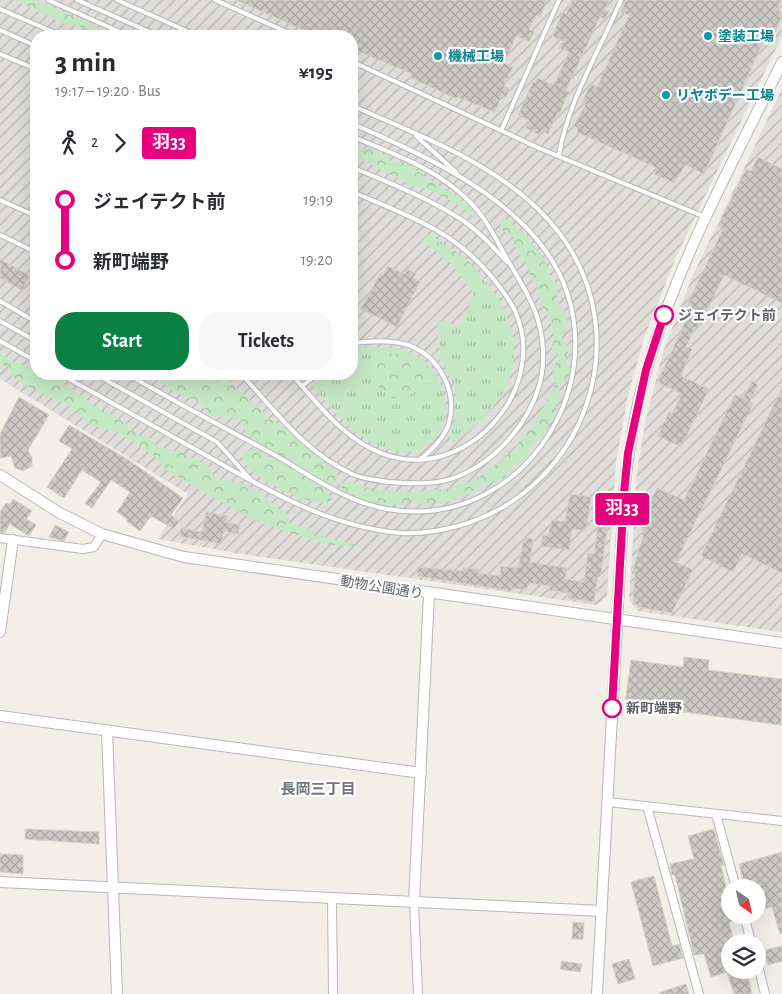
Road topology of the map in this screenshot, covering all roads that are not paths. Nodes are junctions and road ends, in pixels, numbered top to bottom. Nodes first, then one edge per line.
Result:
1 (48, 0) edge
2 (77, 0) edge
3 (117, 0) edge
4 (215, 0) edge
5 (559, 0) edge
6 (621, 0) edge
7 (0, 9) edge
8 (0, 30) edge
9 (49, 30) edge
10 (116, 30) edge
11 (145, 30) edge
12 (184, 30) edge
13 (282, 30) edge
14 (30, 43) edge
15 (0, 54) edge
16 (782, 62) edge
17 (358, 64) edge
18 (30, 66) edge
19 (358, 108) edge
20 (358, 126) edge
21 (502, 129) junction
22 (411, 132) junction
23 (358, 139) edge
24 (559, 155) junction
25 (358, 170) edge
26 (461, 176) junction
27 (358, 194) edge
28 (0, 200) edge
29 (30, 213) edge
30 (707, 218) junction
31 (0, 235) edge
32 (30, 249) edge
33 (511, 265) junction
34 (0, 301) edge
35 (30, 318) edge
36 (0, 321) edge
37 (30, 338) edge
38 (0, 340) edge
39 (358, 343) edge
40 (30, 358) edge
41 (71, 380) edge
42 (106, 380) edge
43 (138, 380) edge
44 (246, 380) edge
45 (296, 380) edge
46 (310, 380) edge
47 (302, 386) junction
48 (419, 460) junction
49 (0, 476) edge
50 (253, 482) junction
51 (102, 534) junction
52 (0, 538) edge
53 (14, 540) junction
54 (429, 594) junction
55 (616, 620) junction
56 (0, 632) edge
57 (782, 643) edge
58 (0, 716) edge
59 (107, 730) junction
60 (421, 773) junction
61 (608, 802) junction
62 (647, 806) junction
63 (716, 814) junction
64 (782, 821) edge
65 (734, 879) edge
66 (0, 882) edge
67 (113, 889) junction
68 (332, 898) junction
69 (414, 902) junction
70 (602, 911) junction
71 (761, 979) edge
72 (117, 994) edge
73 (333, 994) edge
74 (418, 994) edge
75 (597, 994) edge
76 (699, 994) edge
77 (765, 994) edge

1 - 10 lane
2 - 11 lane
3 - 12 lane
4 - 13 lane
5 - 21 lane
6 - 24 lane
7 - 9 lane
8 - 14 lane
15 - 18 lane
16 - 30 street
17 - 21 lane
19 - 22 lane
20 - 26 lane
21 - 24 lane
22 - 26 lane
22 - 50 lane
23 - 33 lane
24 - 30 lane
25 - 33 lane
26 - 43 lane
27 - 48 lane
28 - 29 lane
30 - 55 street
31 - 32 lane
33 - 44 lane
34 - 35 lane
36 - 37 lane
38 - 40 lane
39 - 48 lane
41 - 50 lane
42 - 50 lane
45 - 47 lane
46 - 47 lane
47 - 48 lane
49 - 51 street, 動物公園通り
51 - 53 street
51 - 54 street, 動物公園通り
52 - 53 street
53 - 56 street
54 - 55 street, 動物公園通り
54 - 60 street
55 - 57 street, 動物公園通り
55 - 61 street
58 - 59 street
59 - 60 street
59 - 67 street
60 - 69 street
61 - 62 street
61 - 70 street
62 - 63 street
62 - 76 street
63 - 64 street
63 - 65 street
66 - 67 street
67 - 68 street
67 - 72 street
68 - 69 street
68 - 73 street
69 - 70 street
69 - 74 street
70 - 75 street
71 - 77 street

